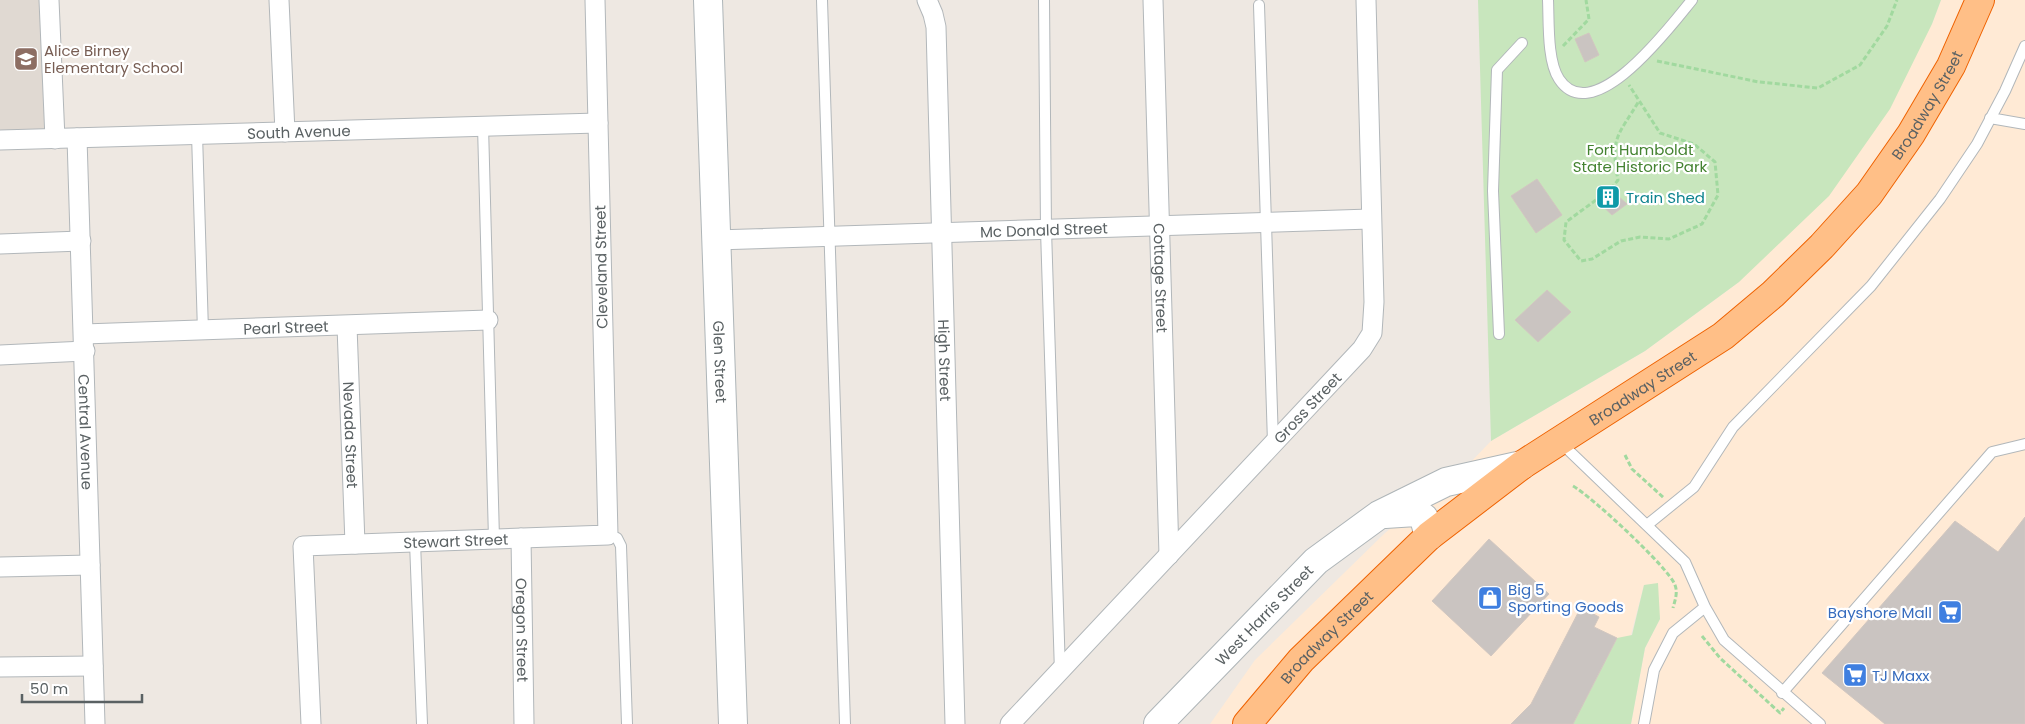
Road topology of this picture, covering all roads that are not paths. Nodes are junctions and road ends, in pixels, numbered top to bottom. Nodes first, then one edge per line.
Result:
1 (49, 0) edge
2 (279, 0) edge
3 (595, 0) edge
4 (708, 0) edge
5 (822, 0) edge
6 (927, 0) edge
7 (1044, 0) edge
8 (1153, 0) edge
9 (1366, 0) edge
10 (1548, 0) edge
11 (1692, 0) edge
12 (1980, 0) edge
13 (1259, 5) dead end
14 (1522, 43) dead end
15 (2025, 46) edge
16 (1990, 118) junction
17 (598, 123) junction
18 (2025, 124) edge
19 (483, 126) junction
20 (285, 132) junction
21 (197, 134) junction
22 (77, 138) junction
23 (55, 139) junction
24 (0, 140) edge
25 (1370, 219) junction
26 (1266, 222) junction
27 (1159, 226) junction
28 (1046, 230) junction
29 (941, 232) junction
30 (829, 236) junction
31 (716, 240) junction
32 (81, 241) junction
33 (0, 244) edge
34 (488, 320) junction
35 (347, 326) junction
36 (203, 331) junction
37 (1499, 334) dead end
38 (84, 342) junction
39 (0, 355) edge
40 (1558, 440) junction
41 (2025, 444) edge
42 (1273, 446) junction
43 (1522, 465) junction
44 (1379, 514) junction
45 (1647, 525) junction
46 (608, 535) junction
47 (1429, 536) junction
48 (521, 538) junction
49 (494, 539) junction
50 (415, 542) junction
51 (355, 544) junction
52 (1169, 555) junction
53 (90, 565) junction
54 (0, 567) edge
55 (1705, 607) junction
56 (93, 666) junction
57 (0, 667) edge
58 (1060, 673) junction
59 (1782, 693) junction
60 (95, 724) edge
61 (311, 724) edge
62 (422, 724) edge
63 (524, 724) edge
64 (627, 724) edge
65 (733, 724) edge
66 (845, 724) edge
67 (955, 724) edge
68 (1010, 724) edge
69 (1158, 724) edge
70 (1246, 724) edge
71 (1644, 724) edge
72 (1820, 724) edge

1 - 23 street
2 - 20 street
3 - 17 street, Cleveland Street
4 - 31 street, Glen Street
5 - 30 lane
6 - 29 street, High Street
7 - 28 lane
8 - 27 street, Cottage Street
9 - 25 street, Gross Street
10 - 11 lane
12 - 40 highway, Broadway Street
13 - 26 lane
14 - 37 lane
15 - 16 lane
16 - 18 lane
16 - 45 lane
17 - 19 street, South Avenue
17 - 46 street, Cleveland Street
19 - 20 street, South Avenue
19 - 34 lane
20 - 21 street, South Avenue
21 - 22 street, South Avenue
21 - 36 lane
22 - 23 street, South Avenue
22 - 32 street, Central Avenue
23 - 24 street, South Avenue
25 - 26 street, Mc Donald Street
25 - 42 street, Gross Street
26 - 27 street, Mc Donald Street
26 - 42 lane
27 - 28 street, Mc Donald Street
27 - 52 street, Cottage Street
28 - 29 street, Mc Donald Street
28 - 58 lane
29 - 30 street, Mc Donald Street
29 - 67 street, High Street
30 - 31 street, Mc Donald Street
30 - 66 lane
31 - 65 street, Glen Street
32 - 33 street
32 - 38 street, Central Avenue
34 - 35 street, Pearl Street
34 - 49 lane
35 - 36 street, Pearl Street
35 - 51 street, Nevada Street
36 - 38 street, Pearl Street
38 - 39 street, Pearl Street
38 - 53 street, Central Avenue
40 - 43 highway, Broadway Street
40 - 45 lane
41 - 59 lane
42 - 52 street, Gross Street
43 - 44 street, West Harris Street
43 - 47 highway, Broadway Street
44 - 47 street
44 - 69 street, West Harris Street
45 - 55 lane
46 - 48 street, Stewart Street
46 - 64 lane
47 - 70 highway, Broadway Street
48 - 49 street, Stewart Street
48 - 63 street, Oregon Street
49 - 50 street, Stewart Street
50 - 51 street, Stewart Street
50 - 62 lane
51 - 61 street, Stewart Street
52 - 58 street, Gross Street
53 - 54 street
53 - 56 street, Central Avenue
55 - 59 lane
55 - 71 lane
56 - 57 street
56 - 60 street, Central Avenue
58 - 68 street, Gross Street
59 - 72 lane

